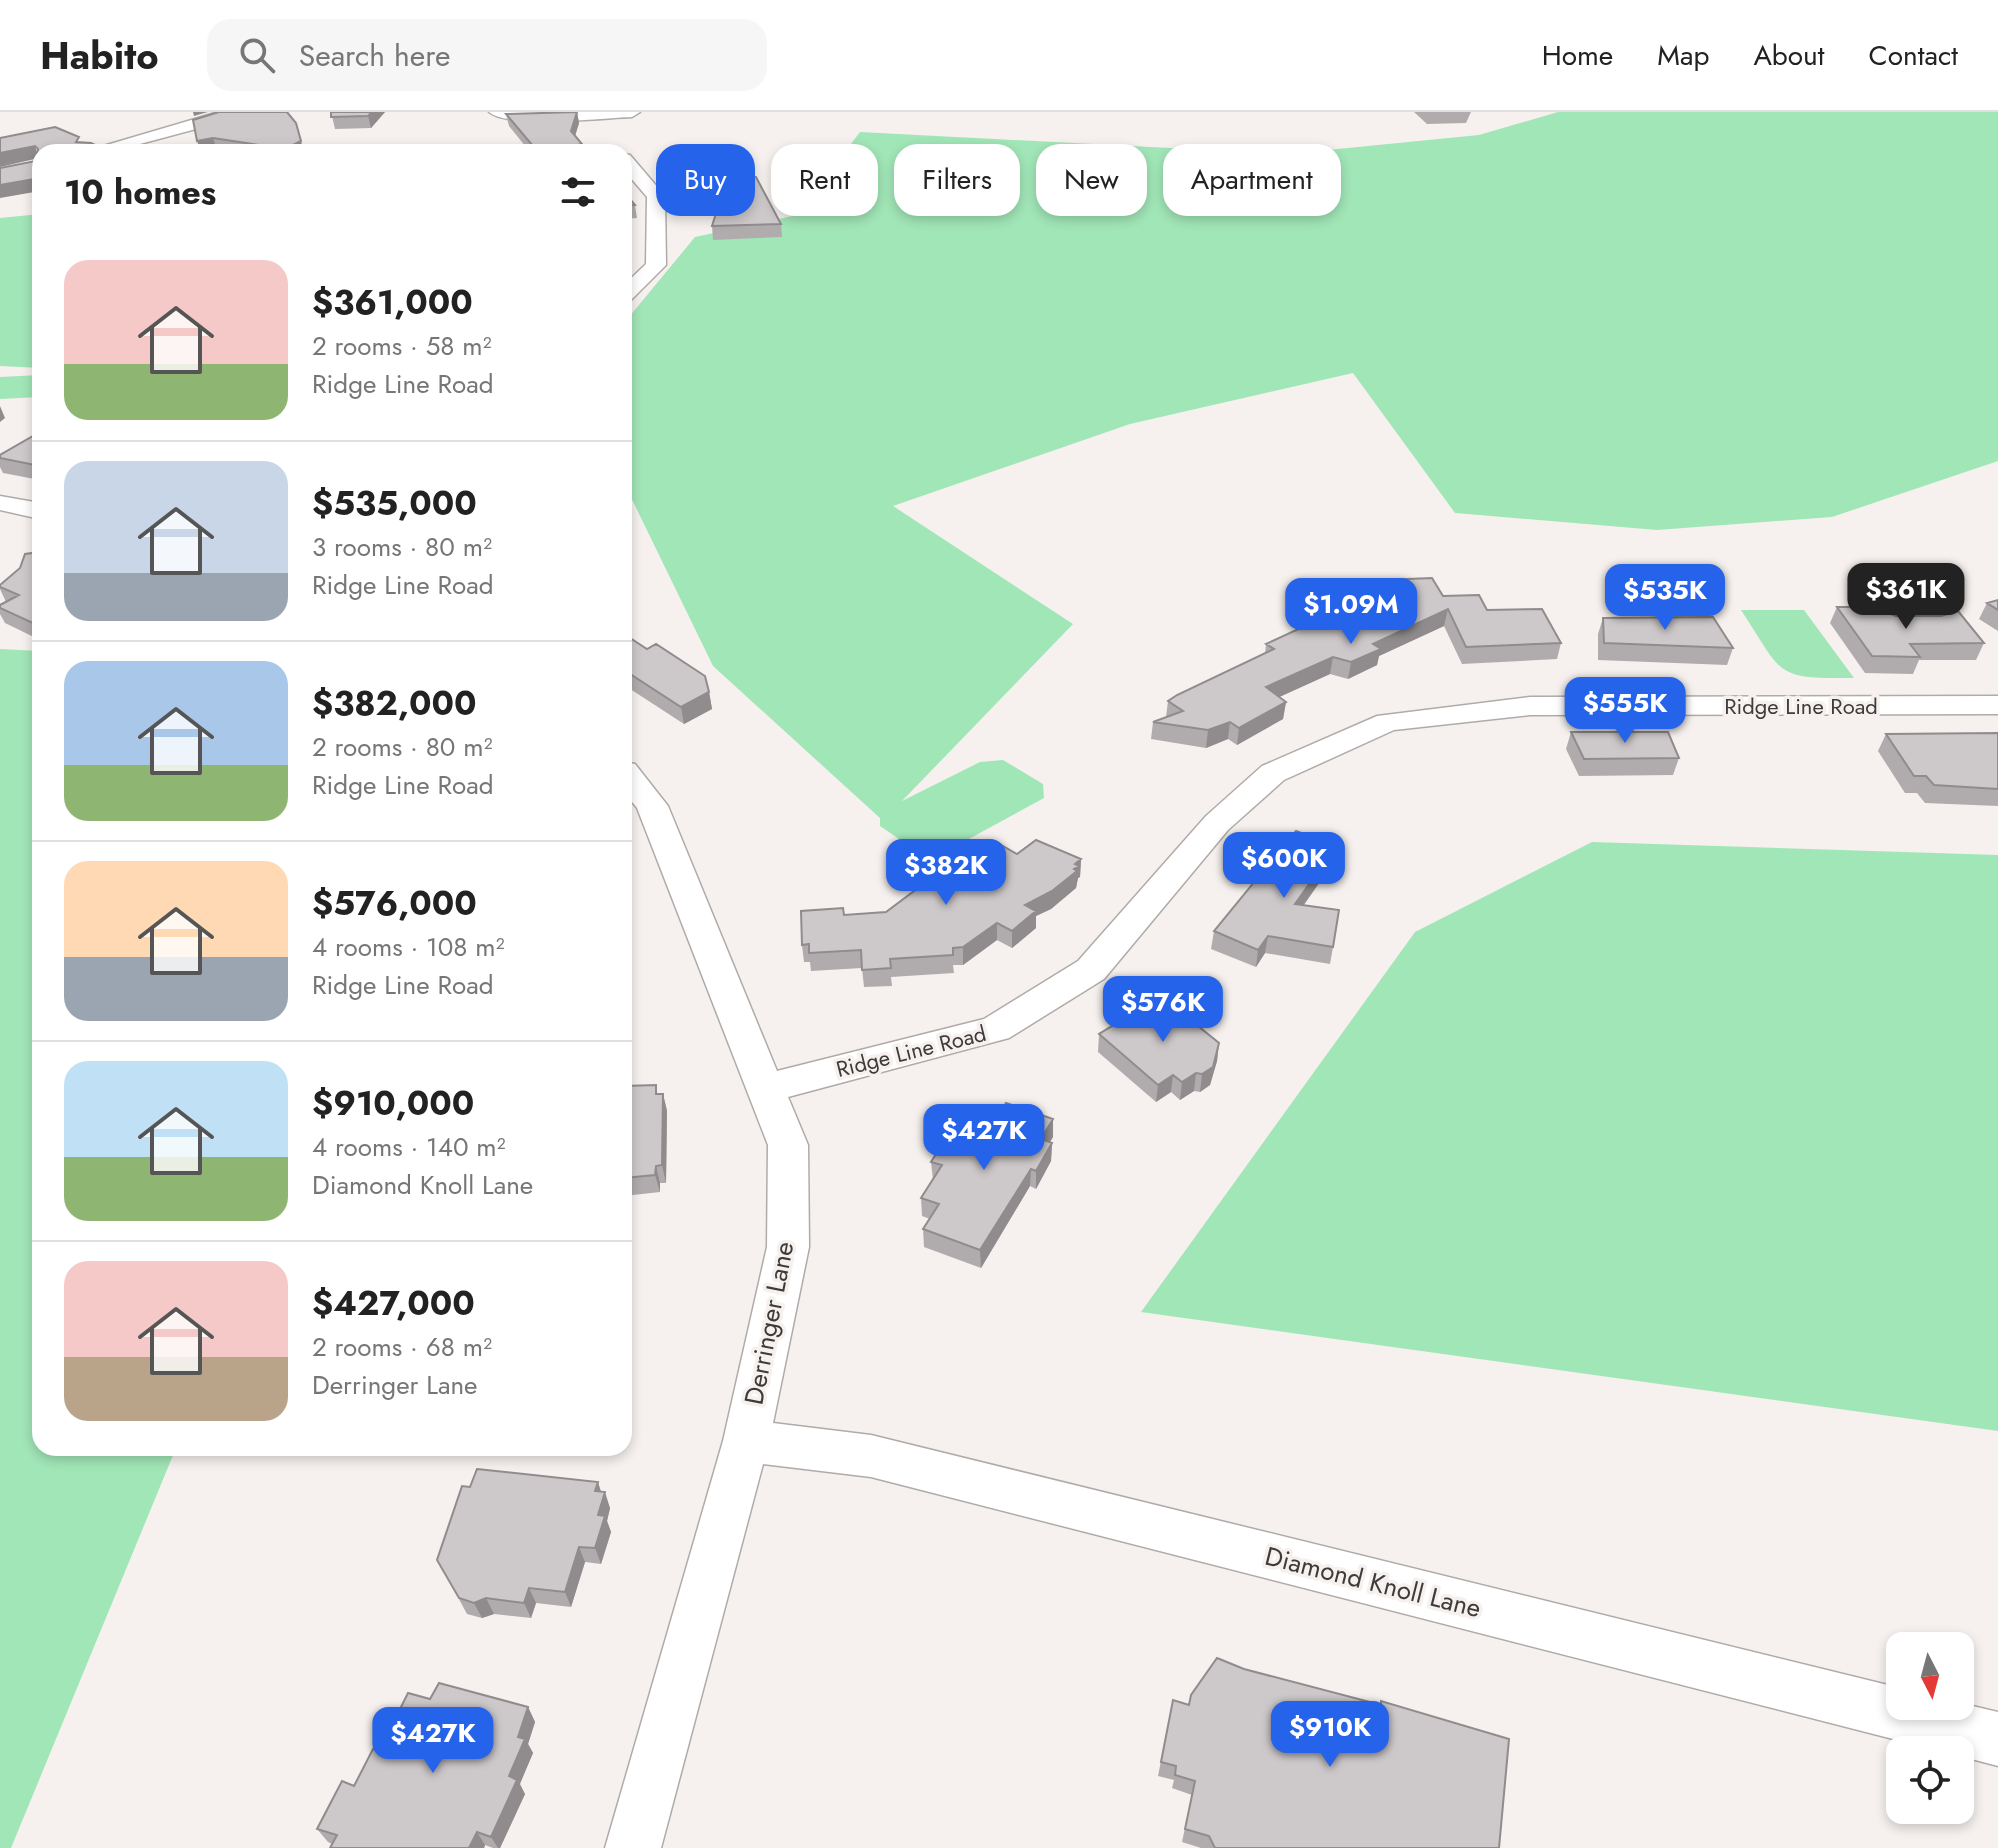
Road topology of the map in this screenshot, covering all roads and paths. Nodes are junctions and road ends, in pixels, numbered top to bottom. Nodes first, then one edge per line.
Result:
1 (252, 112) edge
2 (497, 112) edge
3 (632, 112) edge
4 (615, 133) edge
5 (120, 144) edge
6 (632, 168) edge
7 (632, 288) edge
8 (0, 503) edge
9 (32, 509) edge
10 (1998, 705) edge
11 (632, 781) edge
12 (767, 1088) junction
13 (746, 1441) junction
14 (1998, 1739) edge
15 (633, 1848) edge

1 - 5 street
2 - 4 street
3 - 4 street
6 - 7 street
8 - 9 street
10 - 12 street, Ridge Line Road
11 - 12 street, Derringer Lane
12 - 13 street, Derringer Lane
13 - 14 street, Diamond Knoll Lane
13 - 15 street, Derringer Lane

